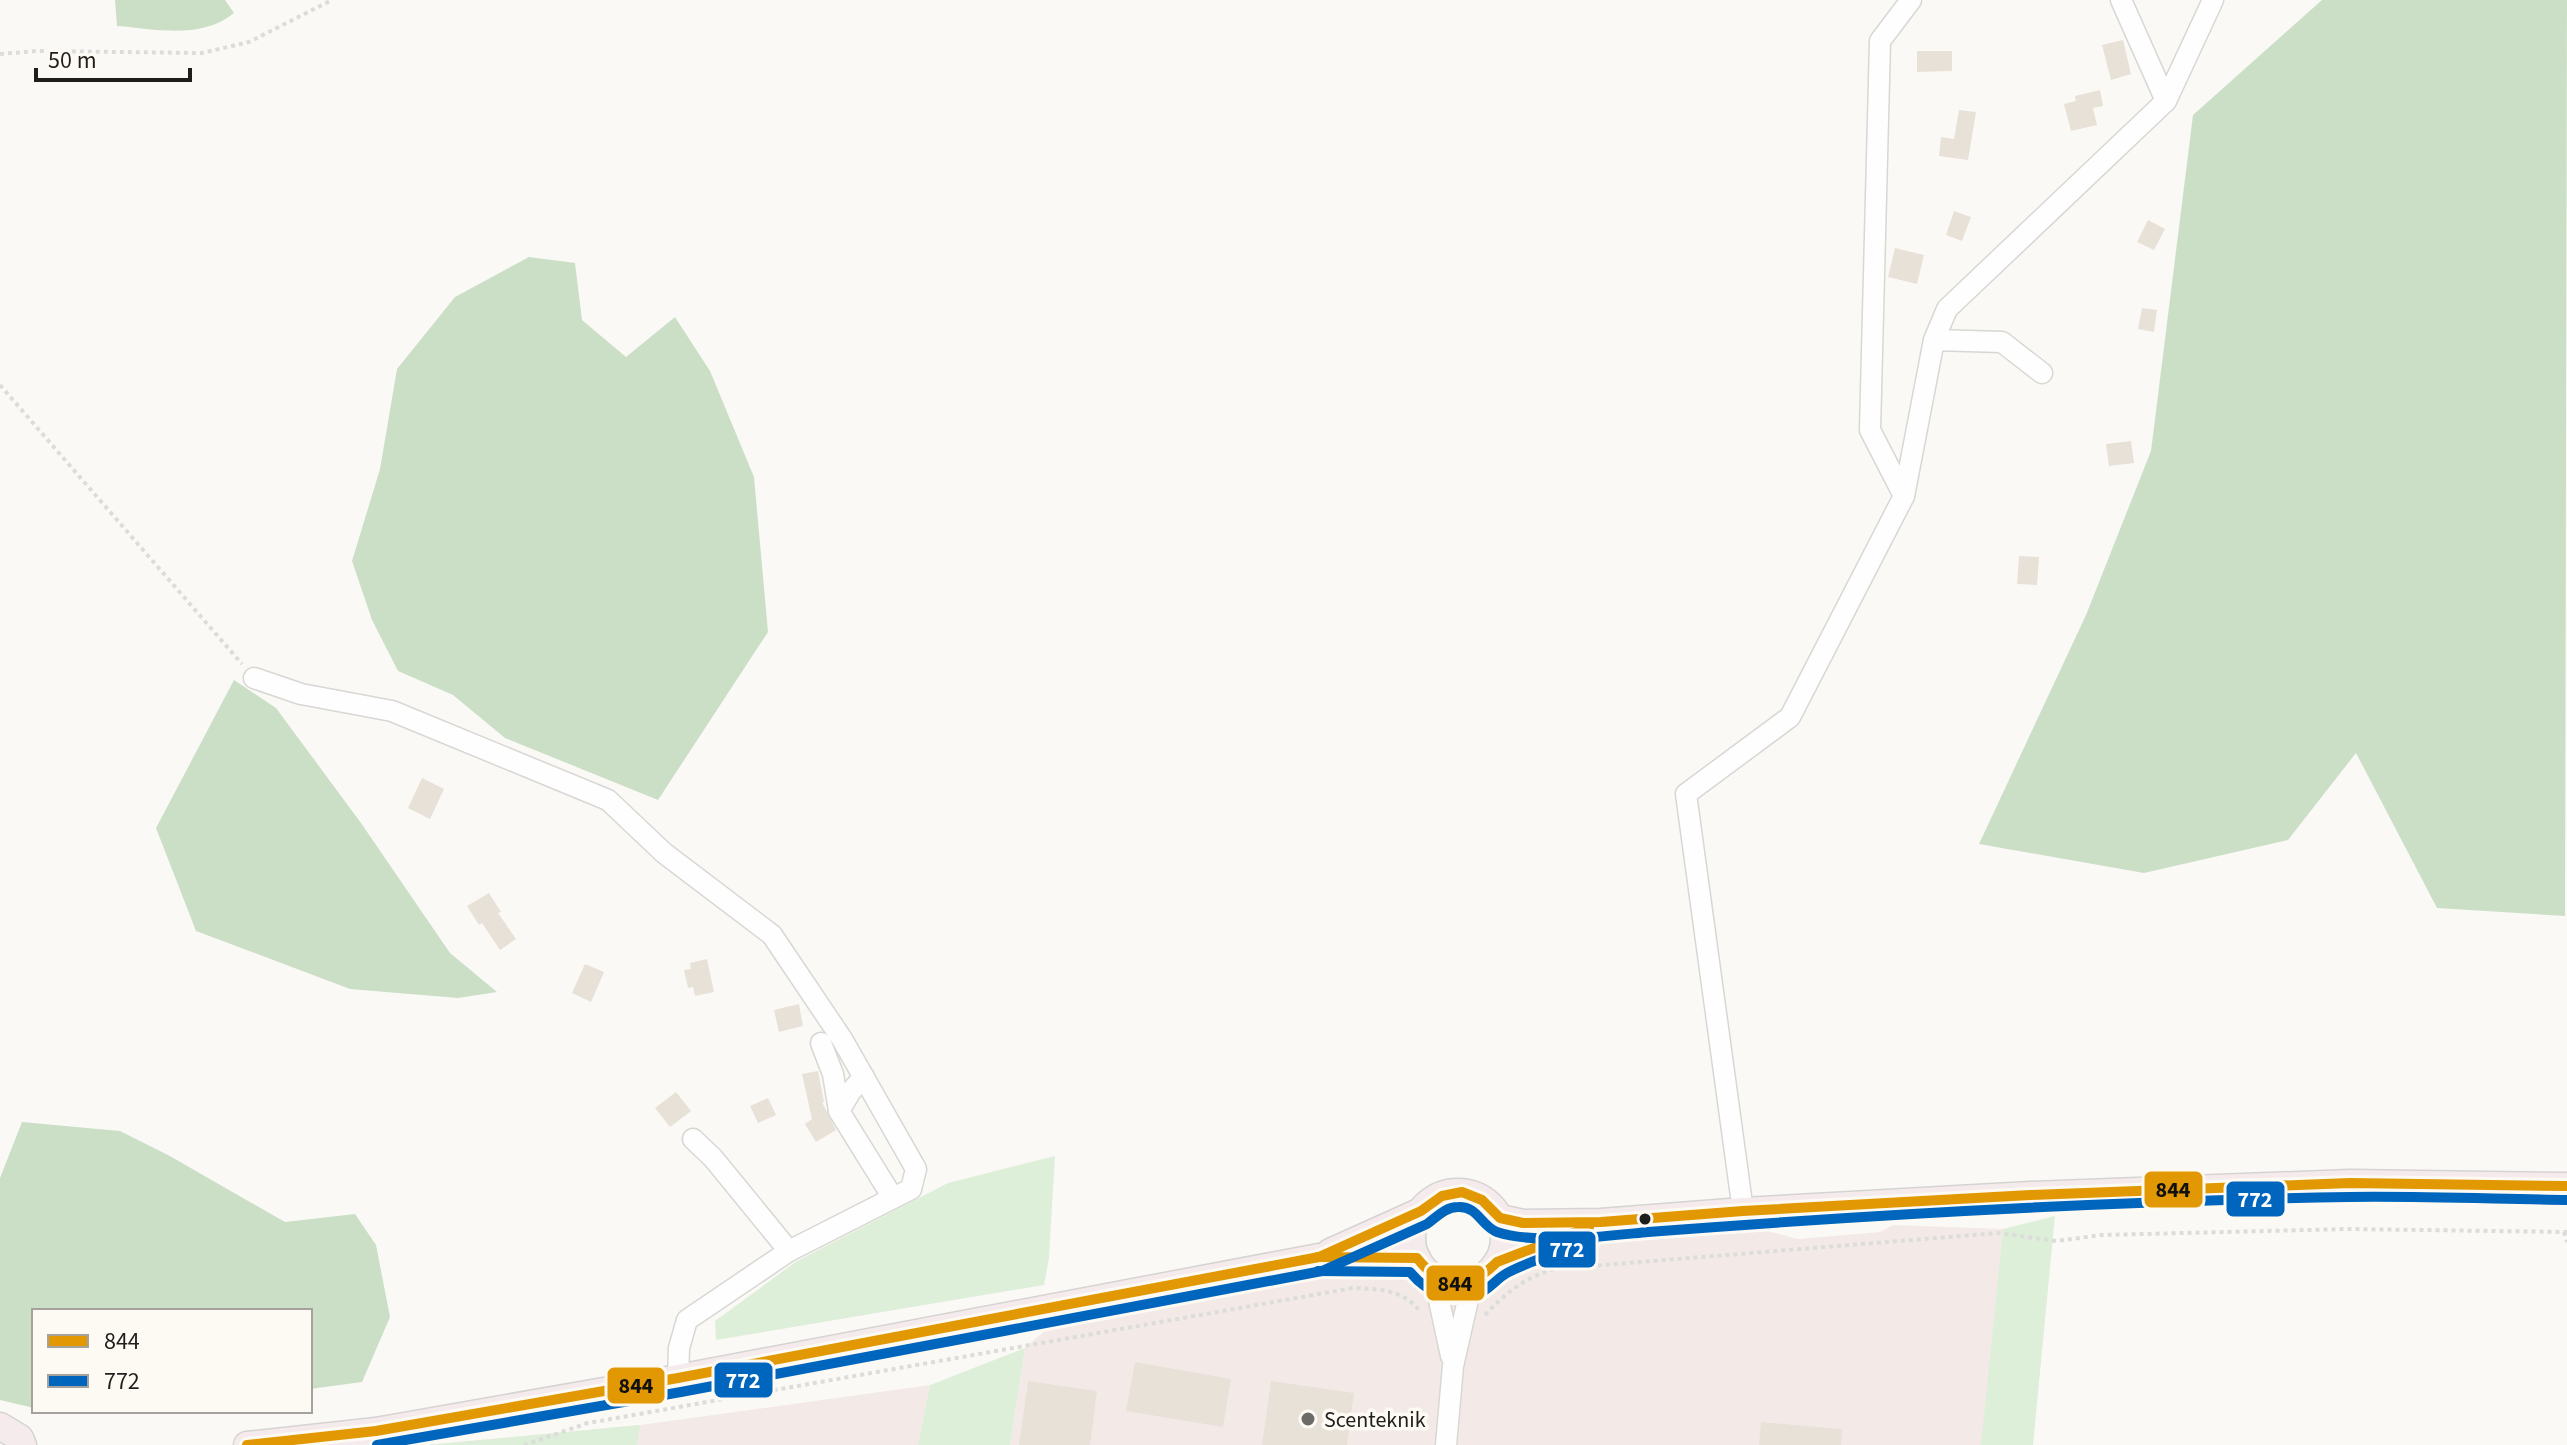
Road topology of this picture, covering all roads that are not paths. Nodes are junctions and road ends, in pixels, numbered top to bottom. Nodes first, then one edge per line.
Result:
1 (1911, 0) edge
2 (2121, 0) edge
3 (2213, 0) edge
4 (2166, 101) junction
5 (1934, 340) junction
6 (2042, 373) dead end
7 (1904, 496) junction
8 (254, 678) road end
9 (821, 1043) dead end
10 (864, 1077) junction
11 (839, 1111) junction
12 (693, 1139) dead end
13 (2567, 1186) edge
14 (893, 1198) junction
15 (1421, 1211) junction
16 (1743, 1211) junction
17 (1500, 1218) junction
18 (1601, 1222) junction
19 (789, 1251) junction
20 (1319, 1257) junction
21 (1417, 1258) junction
22 (1497, 1262) junction
23 (1434, 1277) junction
24 (1472, 1282) junction
25 (1453, 1366) junction
26 (678, 1378) junction
27 (247, 1445) edge
28 (1446, 1445) edge

1 - 7 street
2 - 4 street
3 - 4 street
4 - 5 street
5 - 6 street
5 - 7 street
7 - 16 street
8 - 10 street
9 - 11 street
10 - 11 street
10 - 14 street
11 - 14 street
12 - 19 street
13 - 16 main road
14 - 19 street
15 - 17 main road
15 - 20 main road
15 - 21 main road
16 - 18 main road
17 - 18 main road
17 - 22 main road
18 - 22 main road
19 - 26 street
20 - 21 main road
20 - 26 main road
21 - 23 main road
22 - 24 main road
23 - 24 main road
23 - 25 street
24 - 25 street
25 - 28 street
26 - 27 main road

